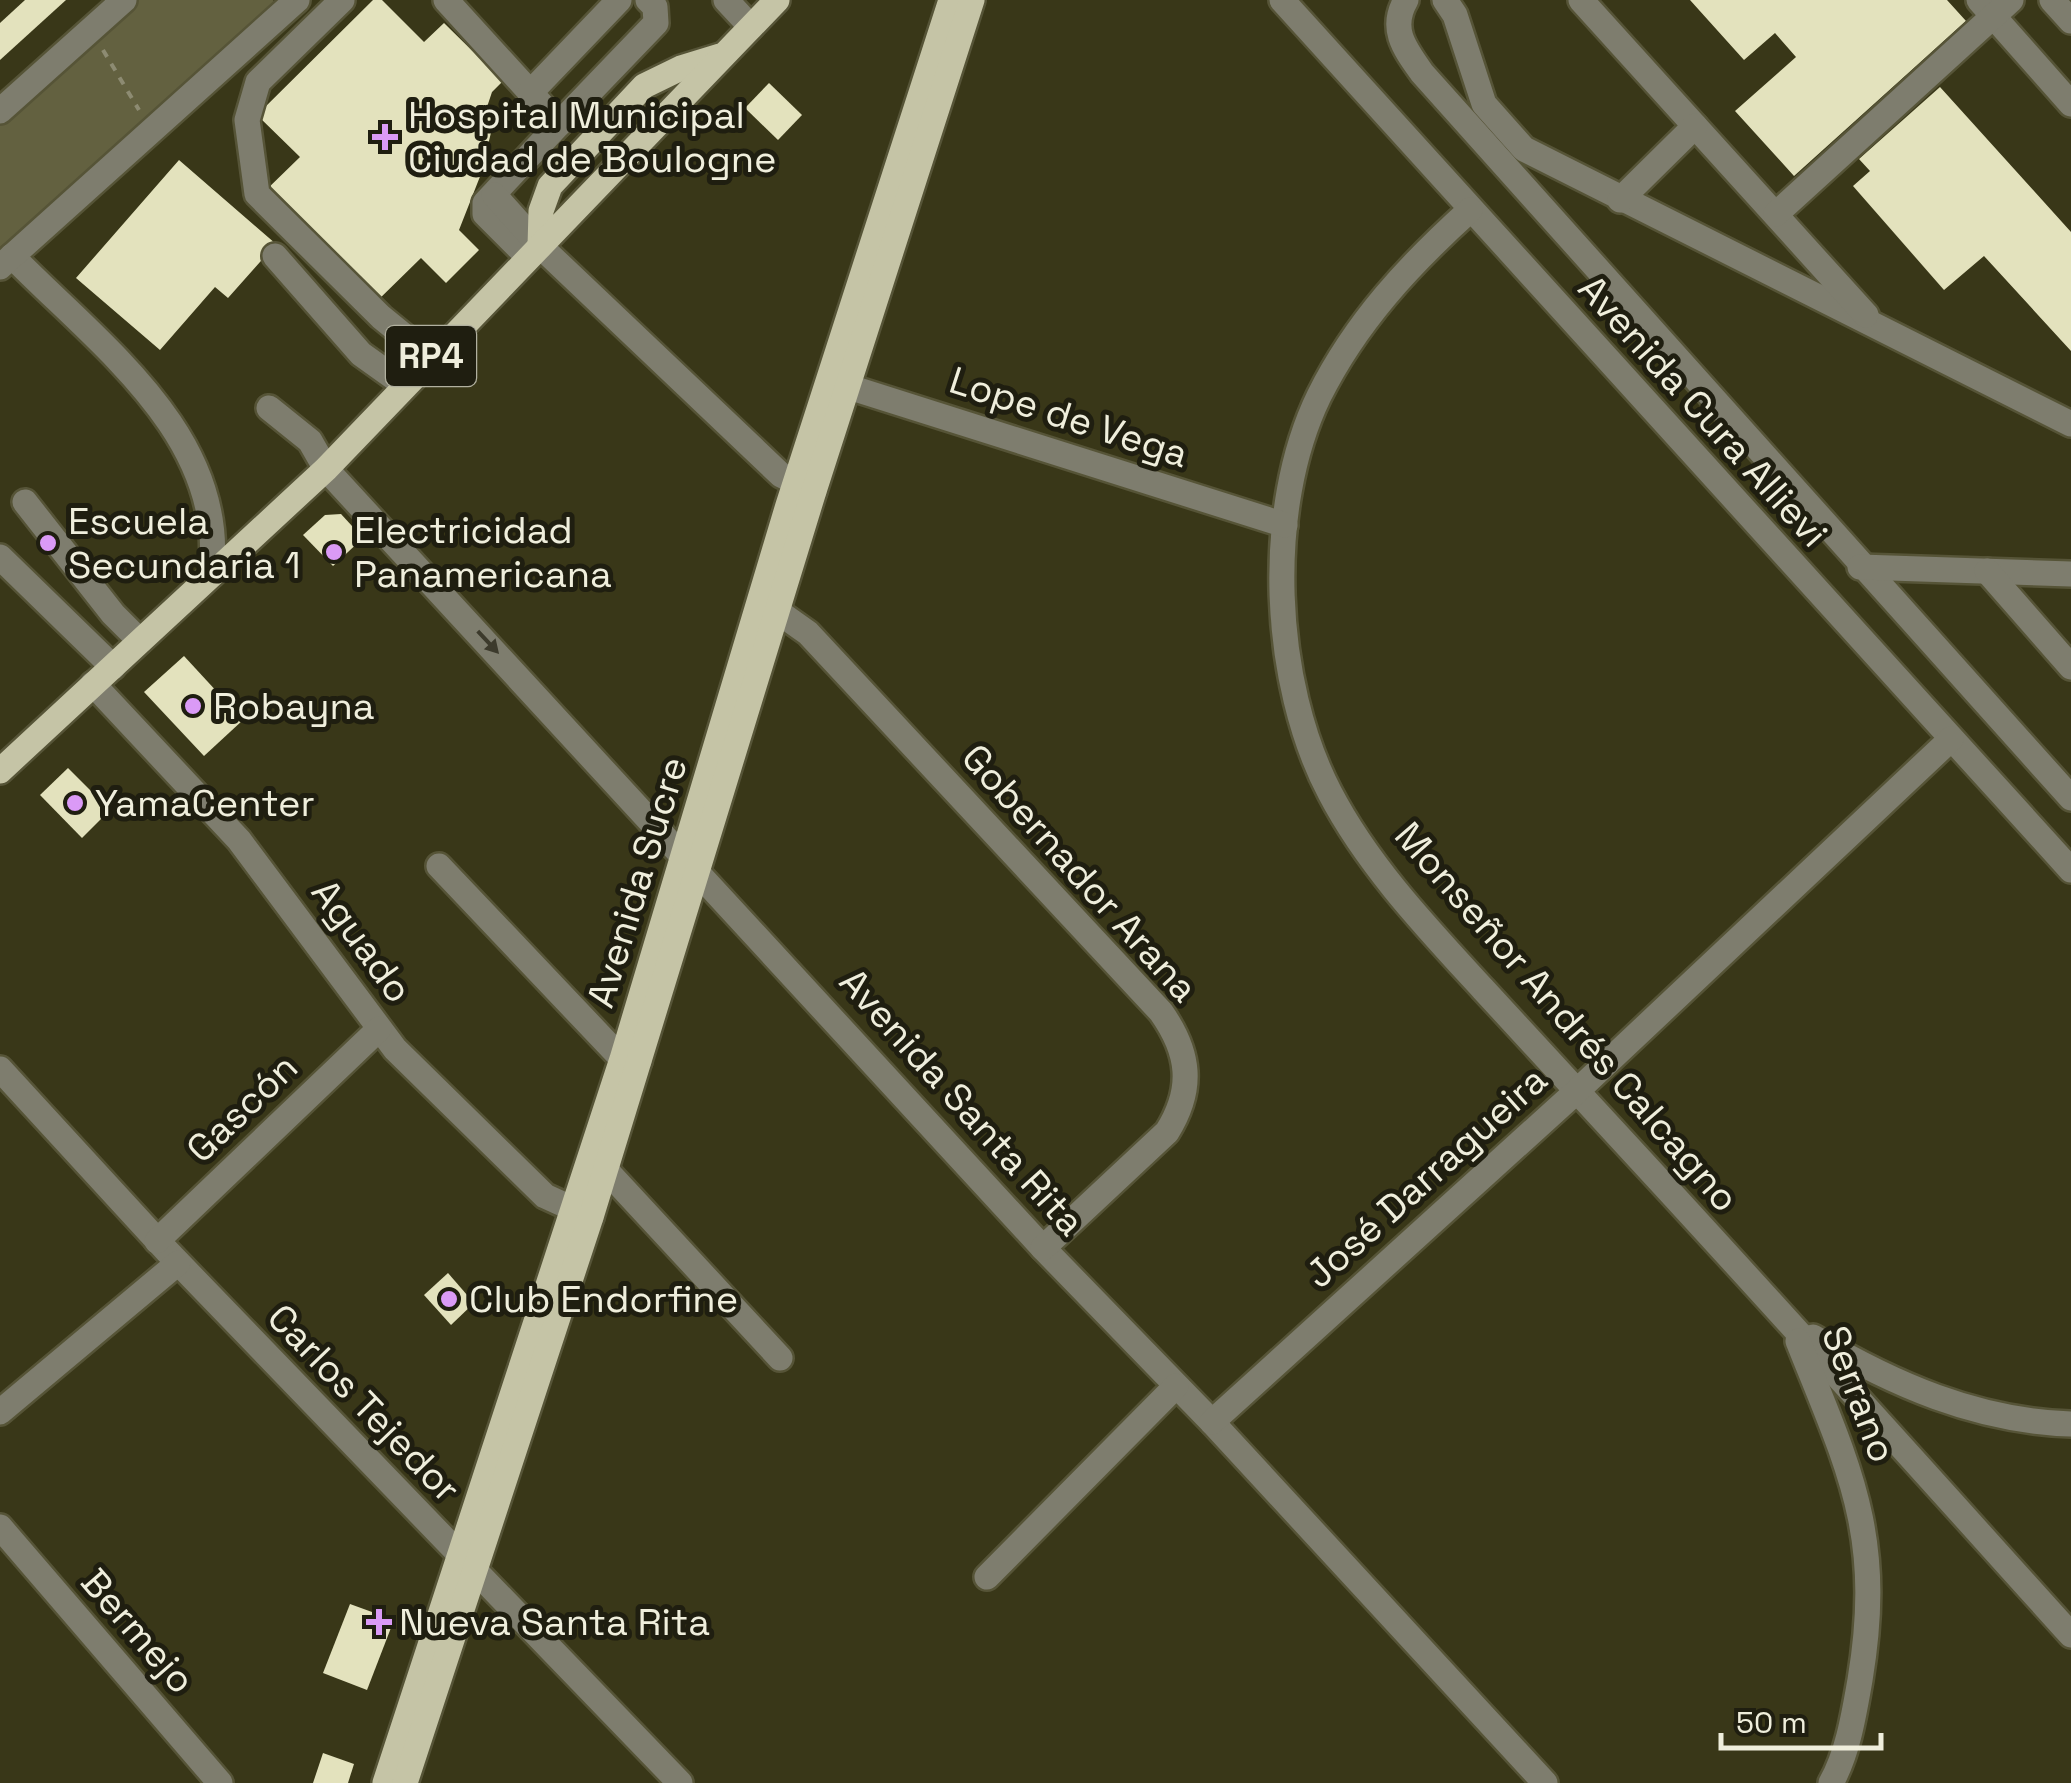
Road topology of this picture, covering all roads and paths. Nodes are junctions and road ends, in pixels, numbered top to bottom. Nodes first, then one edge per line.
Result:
1 (124, 0) edge
2 (342, 0) edge
3 (446, 0) edge
4 (620, 0) edge
5 (648, 0) edge
6 (726, 0) edge
7 (777, 0) edge
8 (951, 0) edge
9 (972, 0) edge
10 (1282, 0) edge
11 (1406, 0) edge
12 (1445, 0) edge
13 (1581, 0) edge
14 (2052, 0) edge
15 (293, 1) edge
16 (1994, 5) edge
17 (2071, 21) edge
18 (751, 27) junction
19 (88, 32) junction
20 (724, 55) junction
21 (530, 92) junction
22 (2071, 104) edge
23 (0, 111) edge
24 (559, 124) junction
25 (1695, 126) junction
26 (149, 131) junction
27 (1620, 200) junction
28 (1470, 210) junction
29 (1776, 214) junction
30 (534, 251) junction
31 (275, 256) dead end
32 (6, 261) edge
33 (1878, 328) junction
34 (430, 357) junction
35 (839, 383) junction
36 (403, 384) junction
37 (270, 408) dead end
38 (2070, 422) edge
39 (326, 468) junction
40 (805, 488) junction
41 (24, 502) dead end
42 (1285, 525) junction
43 (0, 557) edge
44 (1860, 566) junction
45 (1987, 571) junction
46 (2071, 574) edge
47 (212, 575) junction
48 (778, 610) junction
49 (140, 641) junction
50 (113, 666) junction
51 (2071, 667) edge
52 (93, 684) junction
53 (1951, 739) junction
54 (0, 771) edge
55 (2071, 798) edge
56 (692, 862) junction
57 (439, 866) dead end
58 (2071, 870) edge
59 (379, 1029) junction
60 (631, 1060) junction
61 (0, 1069) edge
62 (1577, 1091) junction
63 (606, 1170) junction
64 (582, 1214) junction
65 (158, 1241) junction
66 (1043, 1248) junction
67 (178, 1263) junction
68 (1791, 1324) junction
69 (780, 1358) dead end
70 (1176, 1386) junction
71 (0, 1412) edge
72 (1212, 1422) junction
73 (2071, 1424) edge
74 (0, 1527) edge
75 (467, 1562) junction
76 (987, 1578) dead end
77 (2071, 1635) edge
78 (220, 1783) edge
79 (385, 1783) edge
80 (406, 1783) edge
81 (680, 1783) edge
82 (1545, 1783) edge
83 (1831, 1783) edge

1 - 19 street
2 - 34 street
3 - 21 street
4 - 21 street
5 - 24 street
6 - 18 street
7 - 18 main road, RP4
8 - 35 main road, Avenida Sucre
9 - 35 main road, Avenida Sucre
10 - 28 street, Avenida Cura Allievi
11 - 44 street
12 - 27 street
13 - 25 street
14 - 17 street
15 - 26 street
16 - 22 street
16 - 29 street
18 - 20 main road, RP4
19 - 23 street
19 - 26 path
20 - 30 main road, RP4
20 - 30 main road
21 - 24 street
24 - 30 street
25 - 27 street
25 - 29 street
26 - 32 street
27 - 33 street
28 - 42 street, Monseñor Andrés Calcagno
28 - 53 street, Avenida Cura Allievi
29 - 33 street
30 - 34 main road, RP4
30 - 40 street
31 - 36 street
32 - 47 street
33 - 38 street
34 - 36 main road, RP4
35 - 40 main road, Avenida Sucre
35 - 42 street, Lope de Vega
36 - 39 main road, RP4
37 - 39 street, Avenida Santa Rita
39 - 47 main road, RP4
39 -> 56 street, Avenida Santa Rita
40 - 48 main road, Avenida Sucre
40 - 56 main road, Avenida Sucre
41 - 49 street
42 - 62 street, Monseñor Andrés Calcagno
43 - 50 street
44 - 45 street
44 - 55 street
45 - 46 street
45 - 51 street
47 - 49 main road, RP4
48 - 56 main road, Avenida Sucre
48 - 66 street, Gobernador Arana
49 - 50 main road, RP4
50 - 52 main road, RP4
52 - 54 main road, RP4
52 - 59 street, Aguado
53 - 58 street, Avenida Cura Allievi
53 - 62 street, José Darragueira
56 - 60 main road, Avenida Sucre
56 - 66 street, Avenida Santa Rita
57 - 60 street
59 - 64 street, Aguado
59 - 65 street, Gascón
60 - 63 main road, Avenida Sucre
60 - 64 main road, Avenida Sucre
61 - 65 street, Carlos Tejedor
62 - 68 street, Monseñor Andrés Calcagno
62 - 72 street, José Darragueira
63 - 64 main road, Avenida Sucre
63 - 69 street
64 - 75 main road, Avenida Sucre
65 - 67 street, Carlos Tejedor
66 - 70 street, Avenida Santa Rita
67 - 71 street
67 - 75 street, Carlos Tejedor
68 - 73 street, Serrano
68 - 77 street, Monseñor Andrés Calcagno
68 - 83 street, Serrano
70 - 72 street, Avenida Santa Rita
70 - 76 street
72 - 82 street, Avenida Santa Rita
74 - 78 street, Bermejo
75 - 79 main road, Avenida Sucre
75 - 80 main road, Avenida Sucre
75 - 81 street, Carlos Tejedor

